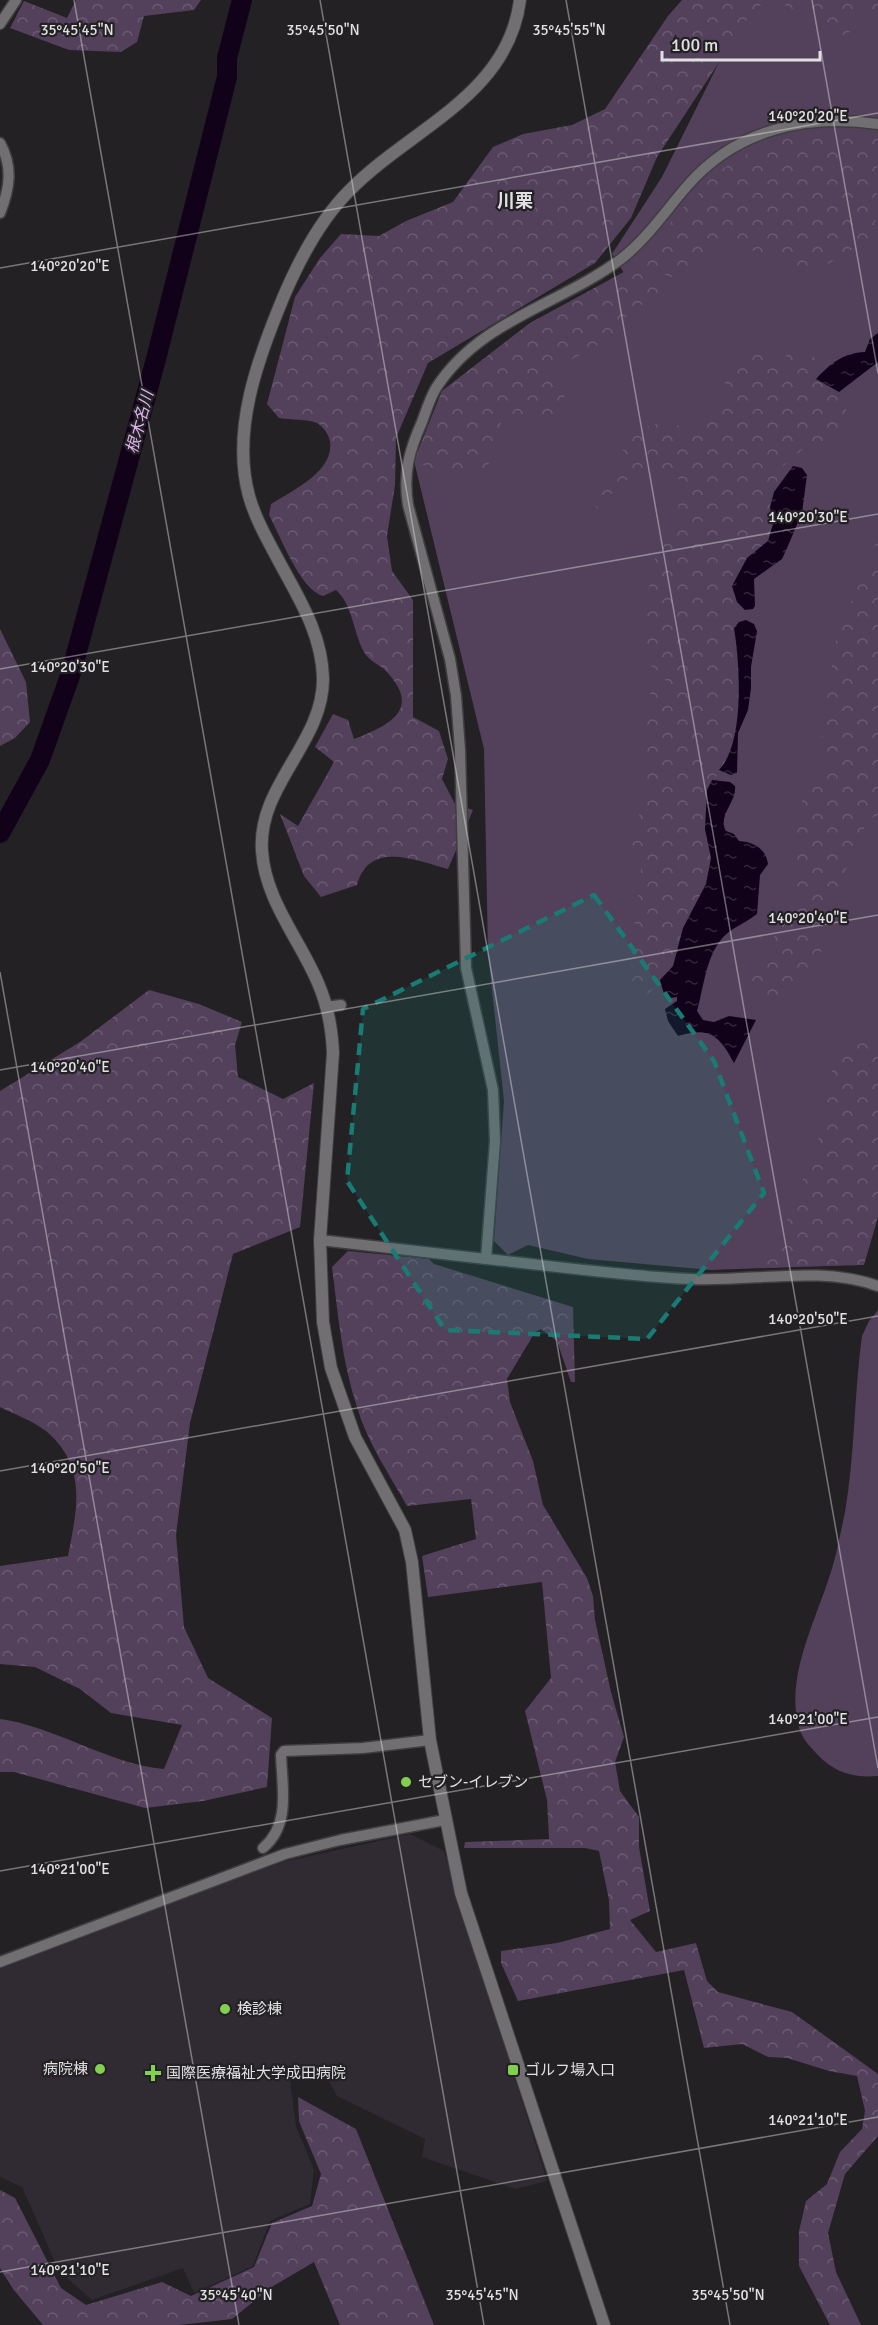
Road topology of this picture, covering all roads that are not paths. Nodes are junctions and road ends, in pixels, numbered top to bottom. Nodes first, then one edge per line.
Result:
1 (16, 0) edge
2 (520, 0) edge
3 (0, 24) edge
4 (878, 123) edge
5 (0, 143) edge
6 (0, 213) edge
7 (341, 1005) dead end
8 (326, 1007) junction
9 (320, 1240) junction
10 (486, 1259) junction
11 (878, 1286) edge
12 (430, 1740) junction
13 (445, 1820) junction
14 (263, 1848) dead end
15 (0, 1962) edge
16 (604, 2325) edge

1 - 3 street
2 - 8 street
4 - 10 street
5 - 6 street
7 - 8 street
8 - 9 street
9 - 10 street
9 - 12 street
10 - 11 street
12 - 13 street
12 - 14 street
13 - 15 street
13 - 16 street

